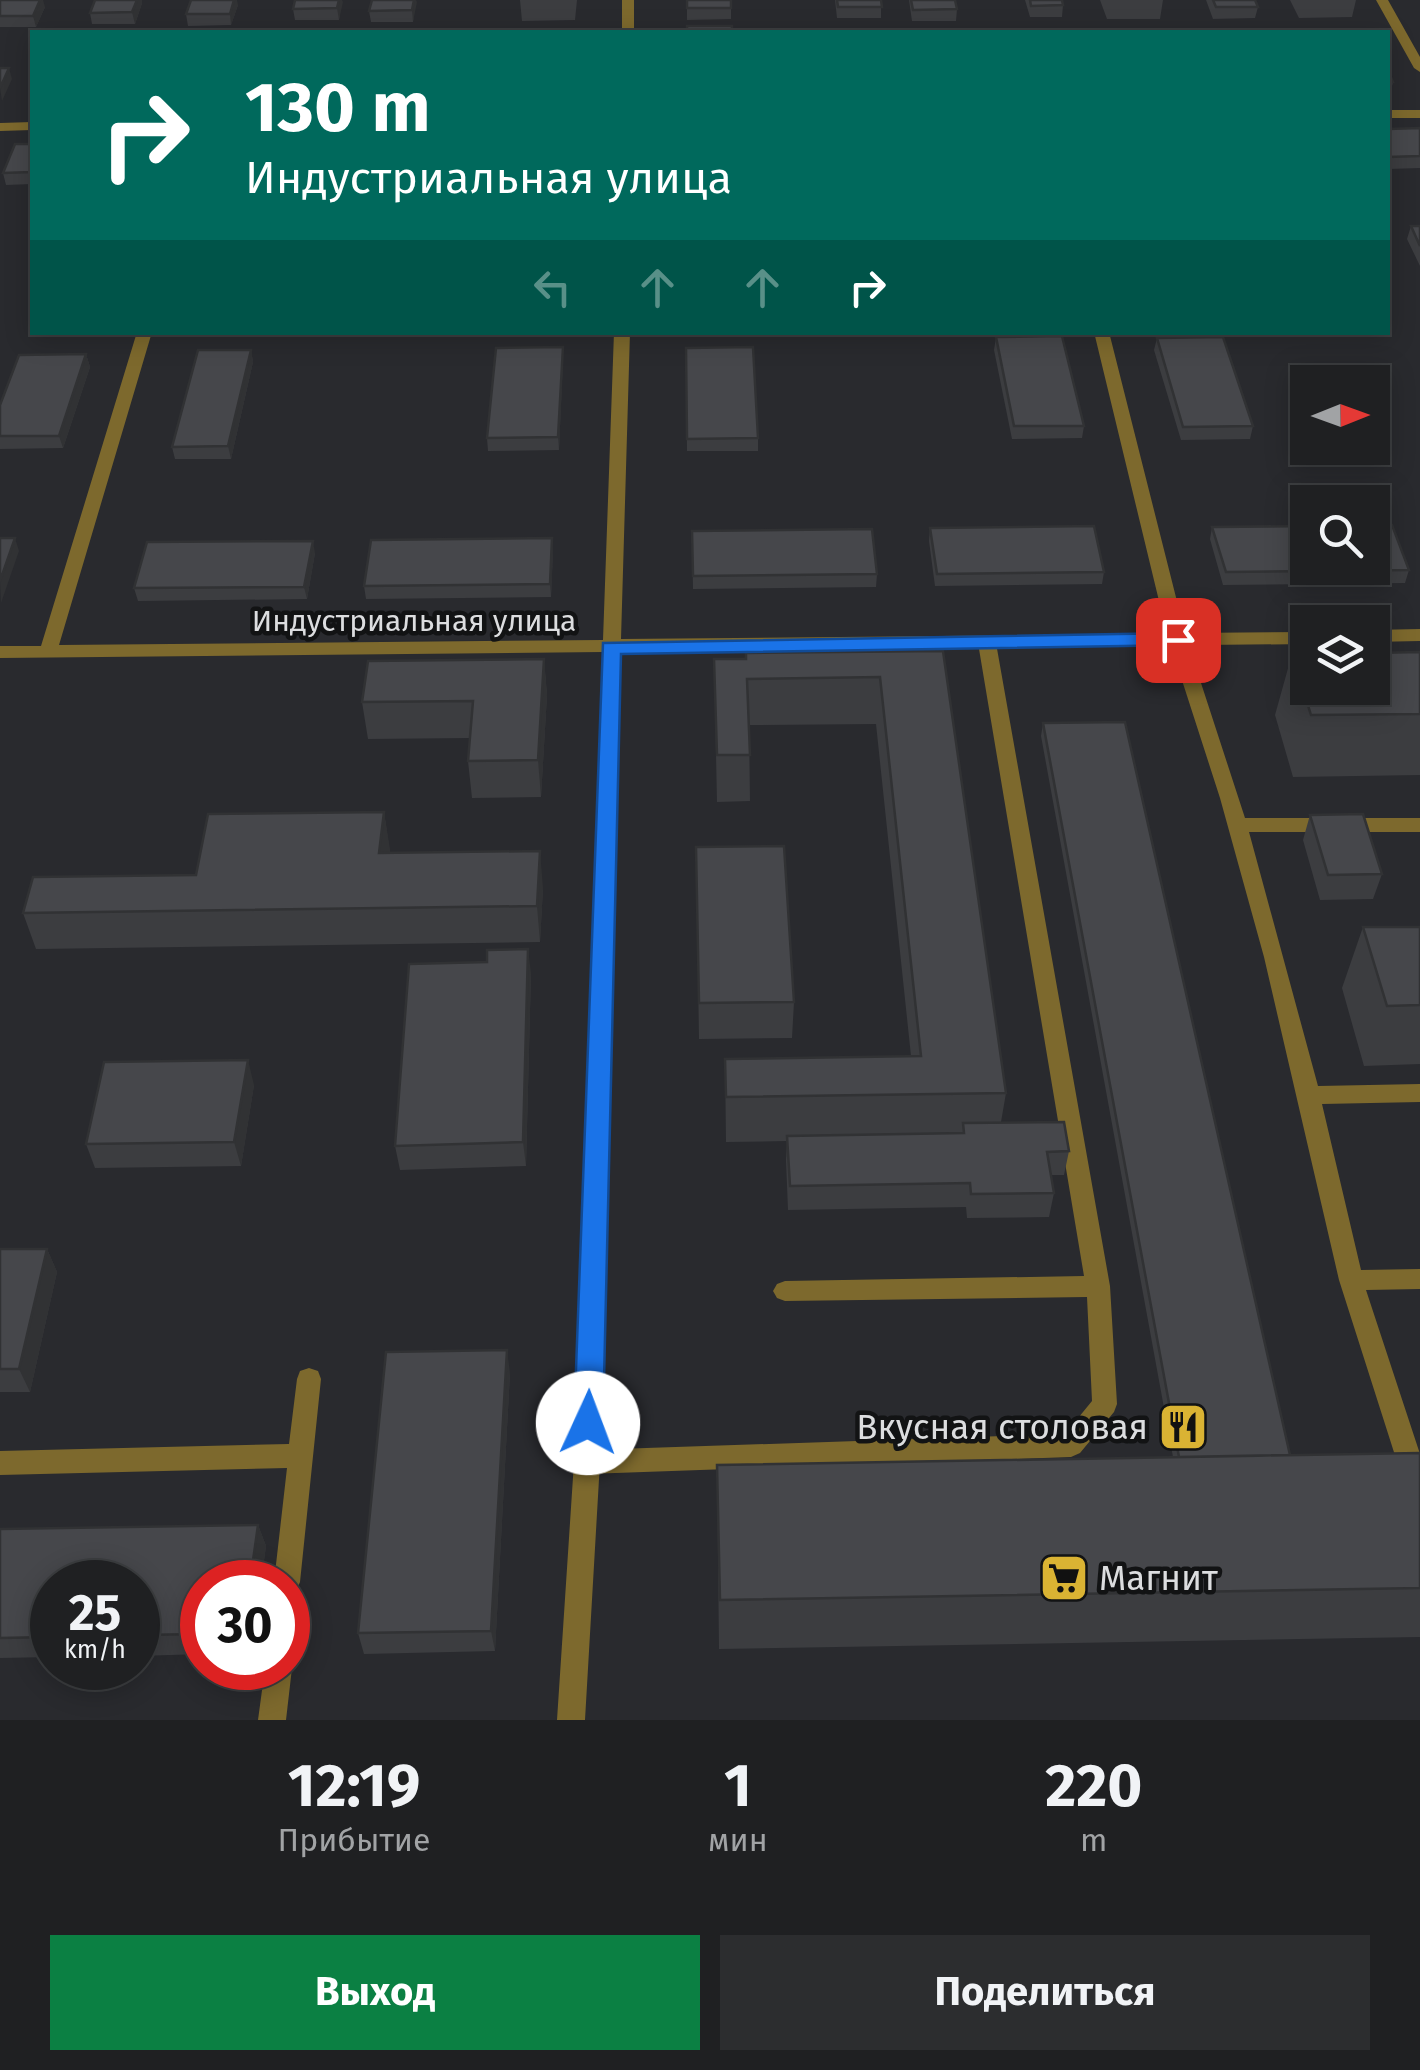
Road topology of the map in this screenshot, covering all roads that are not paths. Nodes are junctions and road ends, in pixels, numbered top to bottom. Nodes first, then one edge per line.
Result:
1 (628, 0) edge
2 (1382, 0) edge
3 (628, 30) edge
4 (1420, 68) edge
5 (1390, 114) edge
6 (1420, 114) edge
7 (30, 126) edge
8 (0, 127) edge
9 (145, 335) edge
10 (622, 335) edge
11 (1101, 335) edge
12 (1420, 635) edge
13 (1390, 636) edge
14 (1290, 638) edge
15 (1178, 640) junction
16 (987, 643) junction
17 (610, 648) junction
18 (48, 650) junction
19 (0, 652) edge
20 (1238, 825) junction
21 (1420, 825) edge
22 (1420, 1094) edge
23 (1312, 1095) junction
24 (1420, 1279) edge
25 (1352, 1280) junction
26 (1098, 1286) junction
27 (785, 1292) dead end
28 (309, 1378) dead end
29 (300, 1456) junction
30 (587, 1462) junction
31 (0, 1463) edge
32 (1420, 1493) edge
33 (289, 1560) edge
34 (275, 1690) edge
35 (272, 1720) edge
36 (571, 1720) edge

1 - 3 street
2 - 4 street
5 - 6 street
7 - 8 street
9 - 18 street
10 - 17 street
11 - 15 street
12 - 13 street
14 - 15 street, Индустриальная улица
15 - 16 street, Индустриальная улица
15 - 20 street
16 - 17 street, Индустриальная улица
16 - 26 street
17 - 18 street, Индустриальная улица
17 - 30 street
18 - 19 street, Индустриальная улица
20 - 21 street
20 - 23 street
22 - 23 street
23 - 25 street
24 - 25 street
25 - 32 street
26 - 27 street
26 - 30 street
28 - 29 street
29 - 31 street
29 - 33 street
30 - 36 street
34 - 35 street

